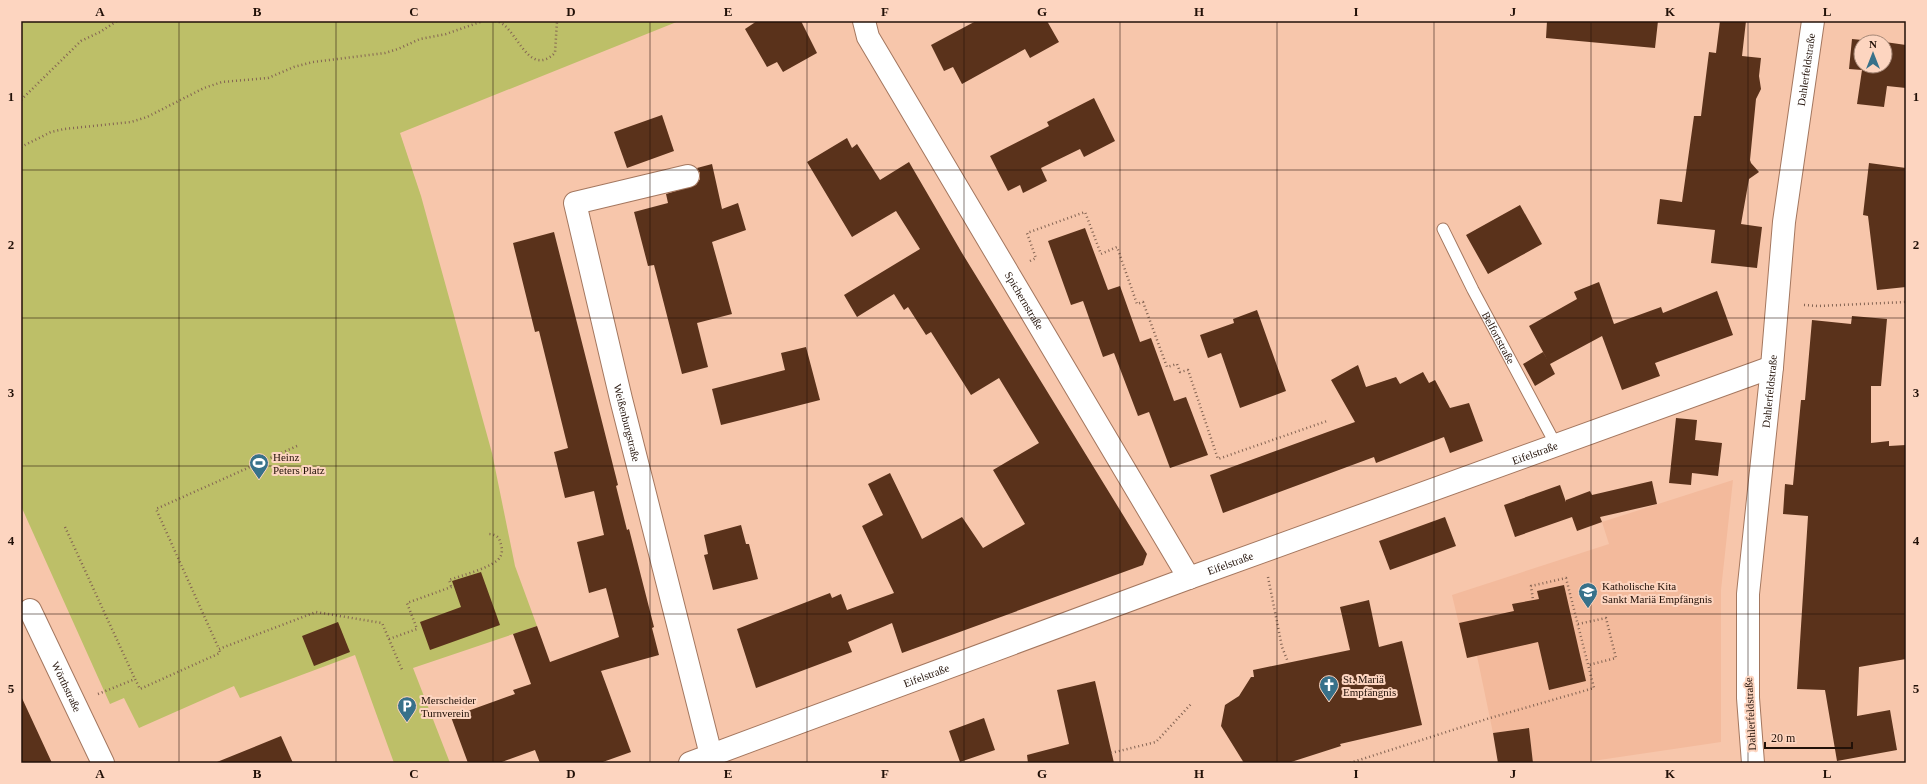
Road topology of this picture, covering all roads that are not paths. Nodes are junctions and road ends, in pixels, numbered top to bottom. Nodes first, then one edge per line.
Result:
1 (864, 21) edge
2 (1813, 21) edge
3 (688, 176) dead end
4 (1443, 229) dead end
5 (1772, 367) junction
6 (1556, 445) junction
7 (1189, 578) junction
8 (30, 610) dead end
9 (744, 754) edge
10 (711, 755) junction
11 (103, 763) edge
12 (690, 763) edge
13 (1754, 763) edge

1 - 7 street, Spichernstraße
2 - 5 street, Dahlerfeldstraße
3 - 10 street, Weißenburgstraße
4 - 6 lane, Belfortstraße
5 - 6 street, Eifelstraße
5 - 13 street, Dahlerfeldstraße
6 - 7 street, Eifelstraße
7 - 9 street, Eifelstraße
8 - 11 street, Wörthstraße
9 - 10 street, Eifelstraße
10 - 12 street, Eifelstraße

